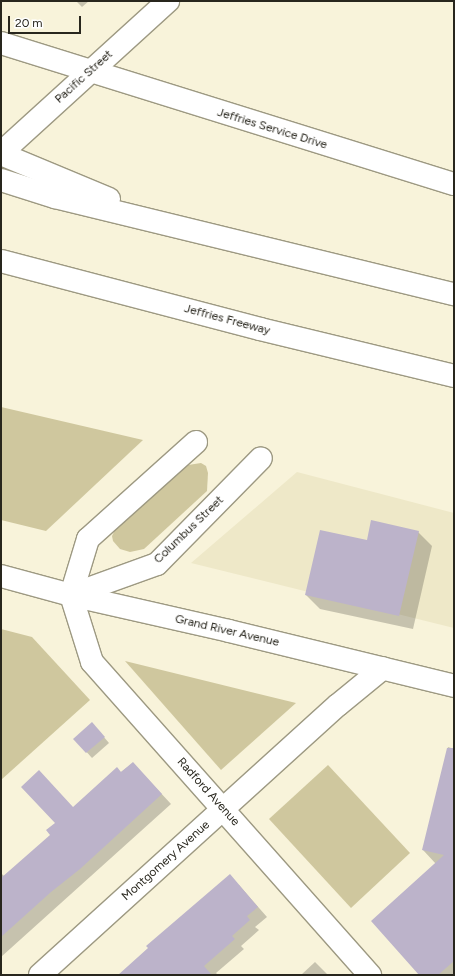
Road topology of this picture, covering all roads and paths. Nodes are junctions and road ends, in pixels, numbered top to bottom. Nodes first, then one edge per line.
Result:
1 (168, 1) edge
2 (1, 43) edge
3 (91, 71) junction
4 (1, 154) edge
5 (1, 180) edge
6 (454, 184) edge
7 (173, 225) junction
8 (1, 261) edge
9 (454, 294) edge
10 (454, 376) edge
11 (196, 442) dead end
12 (261, 458) dead end
13 (1, 576) edge
14 (71, 595) junction
15 (383, 668) junction
16 (454, 686) edge
17 (224, 810) junction
18 (40, 975) edge
19 (370, 975) edge

1 - 3 main road, Pacific Street
2 - 3 main road, Jeffries Service Drive
3 - 4 main road, Pacific Street
3 - 6 main road, Jeffries Service Drive
4 - 7 main road
5 - 7 main road
7 - 9 main road
8 - 10 main road, Jeffries Freeway
11 - 14 main road
12 - 14 main road, Columbus Street
13 - 14 main road, Grand River Avenue
14 - 15 main road, Grand River Avenue
14 - 17 main road, Radford Avenue
15 - 16 main road, Grand River Avenue
15 - 17 main road, Montgomery Avenue
17 - 18 main road, Montgomery Avenue
17 - 19 main road, Radford Avenue

